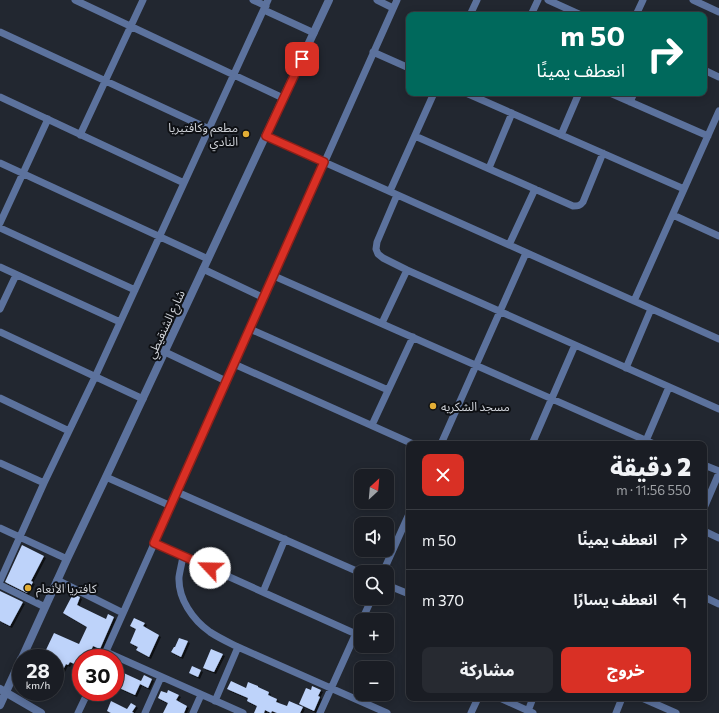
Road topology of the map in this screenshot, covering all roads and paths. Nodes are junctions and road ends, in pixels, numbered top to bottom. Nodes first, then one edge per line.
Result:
1 (75, 0) edge
2 (143, 0) edge
3 (253, 0) edge
4 (330, 0) edge
5 (377, 0) edge
6 (397, 0) edge
7 (477, 0) edge
8 (538, 0) edge
9 (548, 0) edge
10 (643, 0) edge
11 (693, 0) edge
12 (266, 5) edge
13 (393, 8) junction
14 (471, 12) edge
15 (532, 12) edge
16 (566, 12) edge
17 (637, 12) edge
18 (719, 12) edge
19 (131, 26) junction
20 (0, 32) edge
21 (314, 33) junction
22 (374, 52) junction
23 (406, 67) edge
24 (707, 71) edge
25 (234, 75) junction
26 (719, 77) edge
27 (105, 81) junction
28 (433, 96) edge
29 (473, 96) edge
30 (578, 96) edge
31 (617, 96) edge
32 (633, 96) edge
33 (0, 97) edge
34 (283, 98) junction
35 (630, 102) junction
36 (719, 111) edge
37 (512, 113) junction
38 (48, 120) junction
39 (209, 130) junction
40 (80, 134) junction
41 (561, 135) junction
42 (266, 136) junction
43 (415, 136) junction
44 (708, 136) junction
45 (603, 153) junction
46 (324, 162) junction
47 (0, 163) edge
48 (489, 168) junction
49 (23, 174) junction
50 (184, 183) junction
51 (535, 189) junction
52 (684, 189) junction
53 (390, 191) junction
54 (397, 195) junction
55 (673, 215) junction
56 (0, 223) edge
57 (0, 228) edge
58 (719, 236) edge
59 (160, 237) junction
60 (510, 245) junction
61 (526, 253) junction
62 (208, 259) junction
63 (0, 267) edge
64 (203, 269) junction
65 (407, 270) junction
66 (16, 275) junction
67 (274, 276) junction
68 (135, 290) junction
69 (264, 298) junction
70 (634, 301) junction
71 (0, 309) edge
72 (651, 309) junction
73 (500, 312) junction
74 (120, 322) junction
75 (382, 323) junction
76 (250, 329) junction
77 (0, 332) edge
78 (413, 337) junction
79 (718, 337) edge
80 (575, 345) junction
81 (165, 352) junction
82 (234, 364) junction
83 (476, 365) junction
84 (626, 368) junction
85 (95, 377) junction
86 (226, 382) junction
87 (669, 387) junction
88 (388, 390) junction
89 (0, 398) edge
90 (143, 399) junction
91 (552, 399) junction
92 (719, 409) edge
93 (372, 425) junction
94 (69, 431) junction
95 (407, 441) edge
96 (441, 441) edge
97 (533, 441) edge
98 (643, 441) edge
99 (645, 441) edge
100 (0, 463) edge
101 (707, 466) edge
102 (719, 472) edge
103 (106, 477) junction
104 (44, 483) junction
105 (177, 492) junction
106 (707, 501) edge
107 (171, 506) junction
108 (406, 527) edge
109 (0, 528) edge
110 (707, 532) edge
111 (20, 537) junction
112 (719, 538) edge
113 (285, 539) junction
114 (154, 543) junction
115 (183, 556) junction
116 (67, 559) junction
117 (387, 565) edge
118 (354, 570) edge
119 (57, 580) junction
120 (0, 581) edge
121 (0, 585) edge
122 (394, 588) edge
123 (263, 592) junction
124 (406, 593) edge
125 (707, 599) edge
126 (719, 604) edge
127 (45, 607) junction
128 (123, 613) junction
129 (354, 633) edge
130 (354, 638) edge
131 (238, 647) junction
132 (26, 649) edge
133 (107, 649) edge
134 (124, 663) edge
135 (12, 675) edge
136 (161, 677) junction
137 (331, 688) junction
138 (3, 691) edge
139 (201, 695) junction
140 (84, 701) edge
141 (215, 701) junction
142 (477, 701) edge
143 (506, 701) edge
144 (533, 701) edge
145 (621, 701) edge
146 (649, 701) edge
147 (0, 705) edge
148 (660, 706) junction
149 (530, 712) edge
150 (41, 713) edge
151 (78, 713) edge
152 (145, 713) edge
153 (193, 713) edge
154 (243, 713) edge
155 (320, 713) edge
156 (387, 713) edge
157 (471, 713) edge
158 (616, 713) edge
159 (657, 713) edge
160 (676, 713) edge

1 - 19 street
2 - 19 street
3 - 12 street
4 - 21 street, شارع الشنقيطي
5 - 13 street
6 - 13 street
7 - 14 street
8 - 15 street
9 - 16 street
10 - 17 street
11 - 18 street
12 - 21 street
12 - 25 street
13 - 22 street
19 - 25 street
19 - 27 street
20 - 27 street
21 - 34 street, شارع الشنقيطي
22 - 23 street
22 - 46 street
24 - 26 street
25 - 34 street
25 - 39 street
27 - 39 street
27 - 40 street
28 - 43 street
29 - 37 street
30 - 41 street
31 - 35 street
32 - 35 street
33 - 38 street
34 - 42 street, شارع الشنقيطي
35 - 44 street
36 - 44 street
37 - 41 street
37 - 48 street
38 - 40 street
38 - 49 street
39 - 50 street
40 - 50 street
41 - 45 street
42 - 46 street
42 - 62 street, شارع الشنقيطي
43 - 48 street
43 - 53 street
44 - 52 street
45 - 51 street
45 - 52 street
46 - 53 street
46 - 67 street
47 - 49 street
48 - 51 street
49 - 56 street
49 - 59 street
50 - 59 street
51 - 60 street
52 - 55 street
53 - 54 street
54 - 60 street
54 - 65 street
55 - 58 street
55 - 70 street
57 - 68 street
59 - 62 street
59 - 68 street
60 - 61 street
61 - 70 street
61 - 73 street
62 - 64 street, شارع الشنقيطي
63 - 66 street
64 - 69 street
64 - 81 street, شارع الشنقيطي
65 - 73 street
65 - 75 street
66 - 71 street
66 - 74 street
67 - 69 street
67 - 75 street
68 - 74 street
69 - 76 street
70 - 72 street
72 - 79 street
72 - 84 street
73 - 80 street
73 - 83 street
74 - 85 street
75 - 78 street
76 - 82 street
76 - 88 street
77 - 85 street
78 - 83 street
78 - 88 street
80 - 84 street
80 - 91 street
81 - 86 street
81 - 90 street, شارع الشنقيطي
82 - 86 street
82 - 93 street
83 - 91 street
83 - 96 street
84 - 87 street
85 - 90 street
85 - 94 street
86 - 105 street
87 - 92 street
87 - 99 street
88 - 93 street
89 - 94 street
90 - 103 street, شارع الشنقيطي
91 - 97 street
91 - 98 street
93 - 95 street
94 - 104 street
100 - 104 street
101 - 102 street
102 - 106 street
103 - 107 street
103 - 116 street, شارع الشنقيطي
104 - 111 street
105 - 107 street
105 - 113 street
107 - 114 street
108 - 117 street
109 - 111 street
110 - 112 street
111 - 116 street
111 - 120 street
113 - 118 street
113 - 123 street
114 - 115 street
114 - 128 street
115 - 123 street
115 - 131 street
116 - 119 street, شارع الشنقيطي
119 - 127 street, شارع الشنقيطي
119 - 128 street
121 - 127 street
122 - 124 street
123 - 129 street
125 - 126 street
127 - 132 street, شارع الشنقيطي
128 - 133 street
130 - 137 street
131 - 137 street
131 - 141 street
134 - 136 street
135 - 138 street, شارع الشنقيطي
136 - 139 street
136 - 152 street
137 - 155 street
137 - 156 street
138 - 147 street, شارع الشنقيطي
138 - 150 street
139 - 141 street
139 - 153 street
140 - 151 street
141 - 154 street
142 - 157 street
143 - 149 street
144 - 149 street
145 - 158 street
146 - 148 street
148 - 159 street
148 - 160 street

